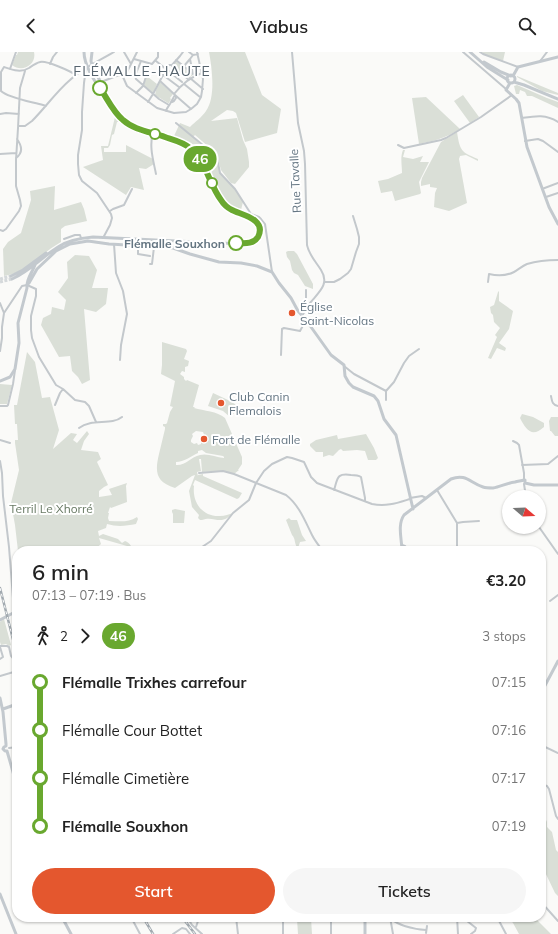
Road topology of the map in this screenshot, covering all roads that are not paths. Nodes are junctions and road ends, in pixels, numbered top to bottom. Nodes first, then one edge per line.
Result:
1 (16, 52) edge
2 (57, 52) edge
3 (84, 52) edge
4 (92, 52) edge
5 (114, 52) edge
6 (124, 52) edge
7 (137, 52) edge
8 (158, 52) edge
9 (182, 52) edge
10 (189, 52) edge
11 (292, 52) edge
12 (463, 52) edge
13 (470, 52) edge
14 (480, 52) edge
15 (547, 52) edge
16 (197, 53) edge
17 (193, 55) junction
18 (558, 57) edge
19 (92, 58) junction
20 (134, 59) junction
21 (190, 59) junction
22 (479, 59) junction
23 (176, 60) junction
24 (140, 61) junction
25 (156, 61) junction
26 (540, 61) junction
27 (94, 63) junction
28 (50, 64) junction
29 (131, 64) junction
30 (150, 64) junction
31 (172, 65) junction
32 (184, 66) junction
33 (518, 67) junction
34 (87, 68) junction
35 (166, 68) junction
36 (10, 69) junction
37 (25, 71) junction
38 (88, 72) junction
39 (202, 73) junction
40 (76, 75) junction
41 (164, 75) junction
42 (194, 75) junction
43 (513, 76) junction
44 (123, 77) junction
45 (189, 79) junction
46 (160, 80) junction
47 (101, 82) junction
48 (183, 83) junction
49 (509, 84) junction
50 (524, 85) junction
51 (143, 86) junction
52 (179, 87) junction
53 (203, 89) junction
54 (136, 93) junction
55 (153, 94) junction
56 (175, 95) junction
57 (512, 95) junction
58 (200, 97) junction
59 (19, 98) junction
60 (558, 99) edge
61 (110, 102) junction
62 (148, 102) junction
63 (169, 105) junction
64 (46, 106) junction
65 (191, 109) junction
66 (166, 111) junction
67 (0, 114) edge
68 (19, 114) junction
69 (521, 118) junction
70 (558, 122) edge
71 (176, 123) dead end
72 (18, 126) junction
73 (153, 132) junction
74 (17, 139) junction
75 (526, 141) junction
76 (398, 145) dead end
77 (558, 152) edge
78 (16, 153) junction
79 (0, 154) edge
80 (16, 158) junction
81 (217, 158) junction
82 (204, 166) junction
83 (156, 174) dead end
84 (558, 184) edge
85 (132, 189) dead end
86 (542, 189) junction
87 (558, 193) edge
88 (545, 198) junction
89 (110, 211) junction
90 (558, 213) edge
91 (552, 215) junction
92 (353, 216) dead end
93 (558, 224) edge
94 (0, 230) edge
95 (81, 237) junction
96 (104, 237) junction
97 (64, 239) dead end
98 (114, 244) junction
99 (138, 245) junction
100 (154, 247) junction
101 (52, 254) junction
102 (47, 255) junction
103 (150, 256) dead end
104 (558, 260) edge
105 (35, 264) junction
106 (154, 267) dead end
107 (272, 272) junction
108 (324, 282) junction
109 (488, 282) dead end
110 (27, 284) junction
111 (306, 290) dead end
112 (0, 303) edge
113 (307, 307) junction
114 (4, 313) junction
115 (302, 316) junction
116 (306, 320) junction
117 (419, 349) dead end
118 (0, 351) edge
119 (281, 354) dead end
120 (120, 360) dead end
121 (344, 366) junction
122 (13, 377) junction
123 (0, 382) edge
124 (63, 389) junction
125 (386, 391) junction
126 (551, 396) dead end
127 (386, 400) dead end
128 (55, 405) dead end
129 (0, 406) edge
130 (558, 406) edge
131 (122, 416) dead end
132 (96, 422) junction
133 (79, 428) dead end
134 (0, 440) edge
135 (513, 441) dead end
136 (10, 443) dead end
137 (558, 456) edge
138 (0, 461) edge
139 (522, 466) junction
140 (360, 472) dead end
141 (199, 473) dead end
142 (361, 477) junction
143 (524, 482) junction
144 (256, 483) junction
145 (558, 485) edge
146 (334, 490) junction
147 (437, 490) junction
148 (525, 490) edge
149 (410, 498) junction
150 (426, 499) junction
151 (364, 501) junction
152 (413, 509) junction
153 (479, 521) dead end
154 (457, 523) junction
155 (543, 534) edge
156 (402, 545) joint
157 (204, 546) edge
158 (319, 546) edge
159 (405, 546) edge
160 (458, 546) edge
161 (558, 554) edge
162 (12, 585) edge
163 (558, 595) edge
164 (550, 601) dead end
165 (12, 614) edge
166 (0, 620) edge
167 (0, 647) edge
168 (12, 658) edge
169 (0, 659) edge
170 (558, 661) edge
171 (12, 672) edge
172 (0, 676) edge
173 (546, 683) edge
174 (0, 698) edge
175 (12, 706) edge
176 (2, 709) edge
177 (546, 747) edge
178 (5, 749) edge
179 (558, 753) edge
180 (12, 771) edge
181 (546, 786) edge
182 (558, 819) edge
183 (0, 894) edge
184 (546, 908) edge
185 (558, 921) edge
186 (65, 922) edge
187 (134, 922) edge
188 (190, 922) edge
189 (198, 922) edge
190 (237, 922) edge
191 (283, 922) edge
192 (330, 922) edge
193 (365, 922) edge
194 (391, 922) edge
195 (396, 922) joint
196 (457, 922) edge
197 (469, 922) edge
198 (500, 922) edge
199 (392, 926) junction
200 (427, 926) dead end
201 (196, 927) junction
202 (16, 934) edge
203 (71, 934) edge
204 (140, 934) edge
205 (173, 934) edge
206 (190, 934) edge
207 (202, 934) edge
208 (238, 934) edge
209 (283, 934) edge
210 (331, 934) edge
211 (365, 934) edge
212 (393, 934) edge
213 (458, 934) edge
214 (461, 934) edge
215 (471, 934) edge
216 (506, 934) edge

1 - 36 street
2 - 28 street
3 - 34 street
4 - 19 street
5 - 27 street
6 - 29 street
7 - 20 street
8 - 25 street
9 - 23 street
10 - 17 street
11 - 108 street, Rue Tavalle
12 - 49 street
13 - 22 street
14 - 33 street
15 - 26 street
16 - 17 street
16 - 39 street
17 - 21 street
18 - 26 street
19 - 27 street
19 - 27 street
20 - 24 street
20 - 29 street
21 - 32 street
21 - 42 street
22 - 43 street
22 - 49 street
23 - 31 street
23 - 32 street
24 - 30 street
24 - 51 street
25 - 30 street
25 - 35 street
26 - 33 street
27 - 34 street
27 - 47 street
27 - 61 street
28 - 37 street
28 - 40 street
29 - 44 street
30 - 51 street
31 - 35 street
31 - 45 street
32 - 42 street
33 - 43 street
34 - 38 street
34 - 40 street
35 - 41 street
35 - 48 street
36 - 37 street
36 - 59 street
37 - 59 street
38 - 73 street
38 - 89 street
39 - 42 street
39 - 53 street
40 - 64 street
41 - 46 street
41 - 52 street
42 - 45 street
43 - 49 street
43 - 49 street
43 - 50 street
44 - 47 street
44 - 54 street
45 - 48 street
45 - 53 street
46 - 55 street
46 - 56 street
47 - 61 street
48 - 52 street
48 - 58 street
49 - 50 street
49 - 57 street
50 - 60 street
51 - 54 street
51 - 55 street
52 - 56 street
53 - 58 street
54 - 62 street
55 - 62 street
55 - 63 street
56 - 63 street
56 - 65 street
57 - 69 street
57 - 76 street
58 - 65 street
59 - 64 street
59 - 68 street
61 - 73 street
62 - 66 street
63 - 66 street
64 - 72 street
65 - 66 street
67 - 68 street
68 - 72 street
69 - 70 street
69 - 75 street
71 - 81 street
72 - 74 street
73 - 82 street
73 - 83 street
74 - 78 street
74 - 80 street
75 - 77 street
75 - 86 street
78 - 79 street
78 - 80 street
80 - 94 street
81 - 82 street
81 - 107 street
82 - 96 street
84 - 86 street
85 - 89 street
86 - 88 street
87 - 88 street
88 - 91 street
89 - 96 street
90 - 91 street
91 - 93 street
92 - 108 street
95 - 96 street
95 - 97 street
95 - 102 street
95 - 105 street
98 - 99 street
98 - 101 street
98 - 120 street
99 - 100 street
99 - 103 street
100 - 106 street
100 - 107 street
101 - 102 street
101 - 110 street
102 - 105 street
104 - 109 street
105 - 110 street
107 - 115 street
108 - 113 street
110 - 114 street
110 - 122 street
110 - 124 street
111 - 113 street
112 - 114 street
113 - 115 street
114 - 118 street
115 - 116 street
116 - 119 street
116 - 121 street
117 - 125 street
121 - 125 street
121 - 149 street
122 - 123 street
122 - 129 street
124 - 128 street
124 - 132 street
125 - 127 street
126 - 130 street
131 - 132 street
132 - 133 street
134 - 136 street
135 - 139 street
137 - 139 street
138 - 162 street
139 - 143 street
140 - 142 street
141 - 144 street
142 - 146 street
142 - 151 street
143 - 145 street
143 - 147 street
143 - 148 street
144 - 146 street
144 - 157 street
144 - 158 street
146 - 151 street
147 - 150 street
147 - 154 street
149 - 150 street
149 - 151 street
149 - 152 street
150 - 152 street
152 - 156 street
153 - 154 street
154 - 160 street
155 - 161 street
156 - 159 street
163 - 164 street
165 - 166 street
167 - 168 street
167 - 169 street
170 - 173 street
171 - 172 street
174 - 176 street
175 - 176 street
176 - 178 street
177 - 179 street
178 - 180 street
181 - 182 street
183 - 202 street
184 - 185 street
186 - 203 street
187 - 204 street
188 - 201 street
189 - 201 street
190 - 208 street
191 - 209 street
192 - 210 street
193 - 211 street
194 - 199 street
195 - 199 street
195 - 200 street
196 - 213 street
197 - 215 street
198 - 216 street
199 - 212 street
201 - 207 street
205 - 206 street
213 - 214 street

